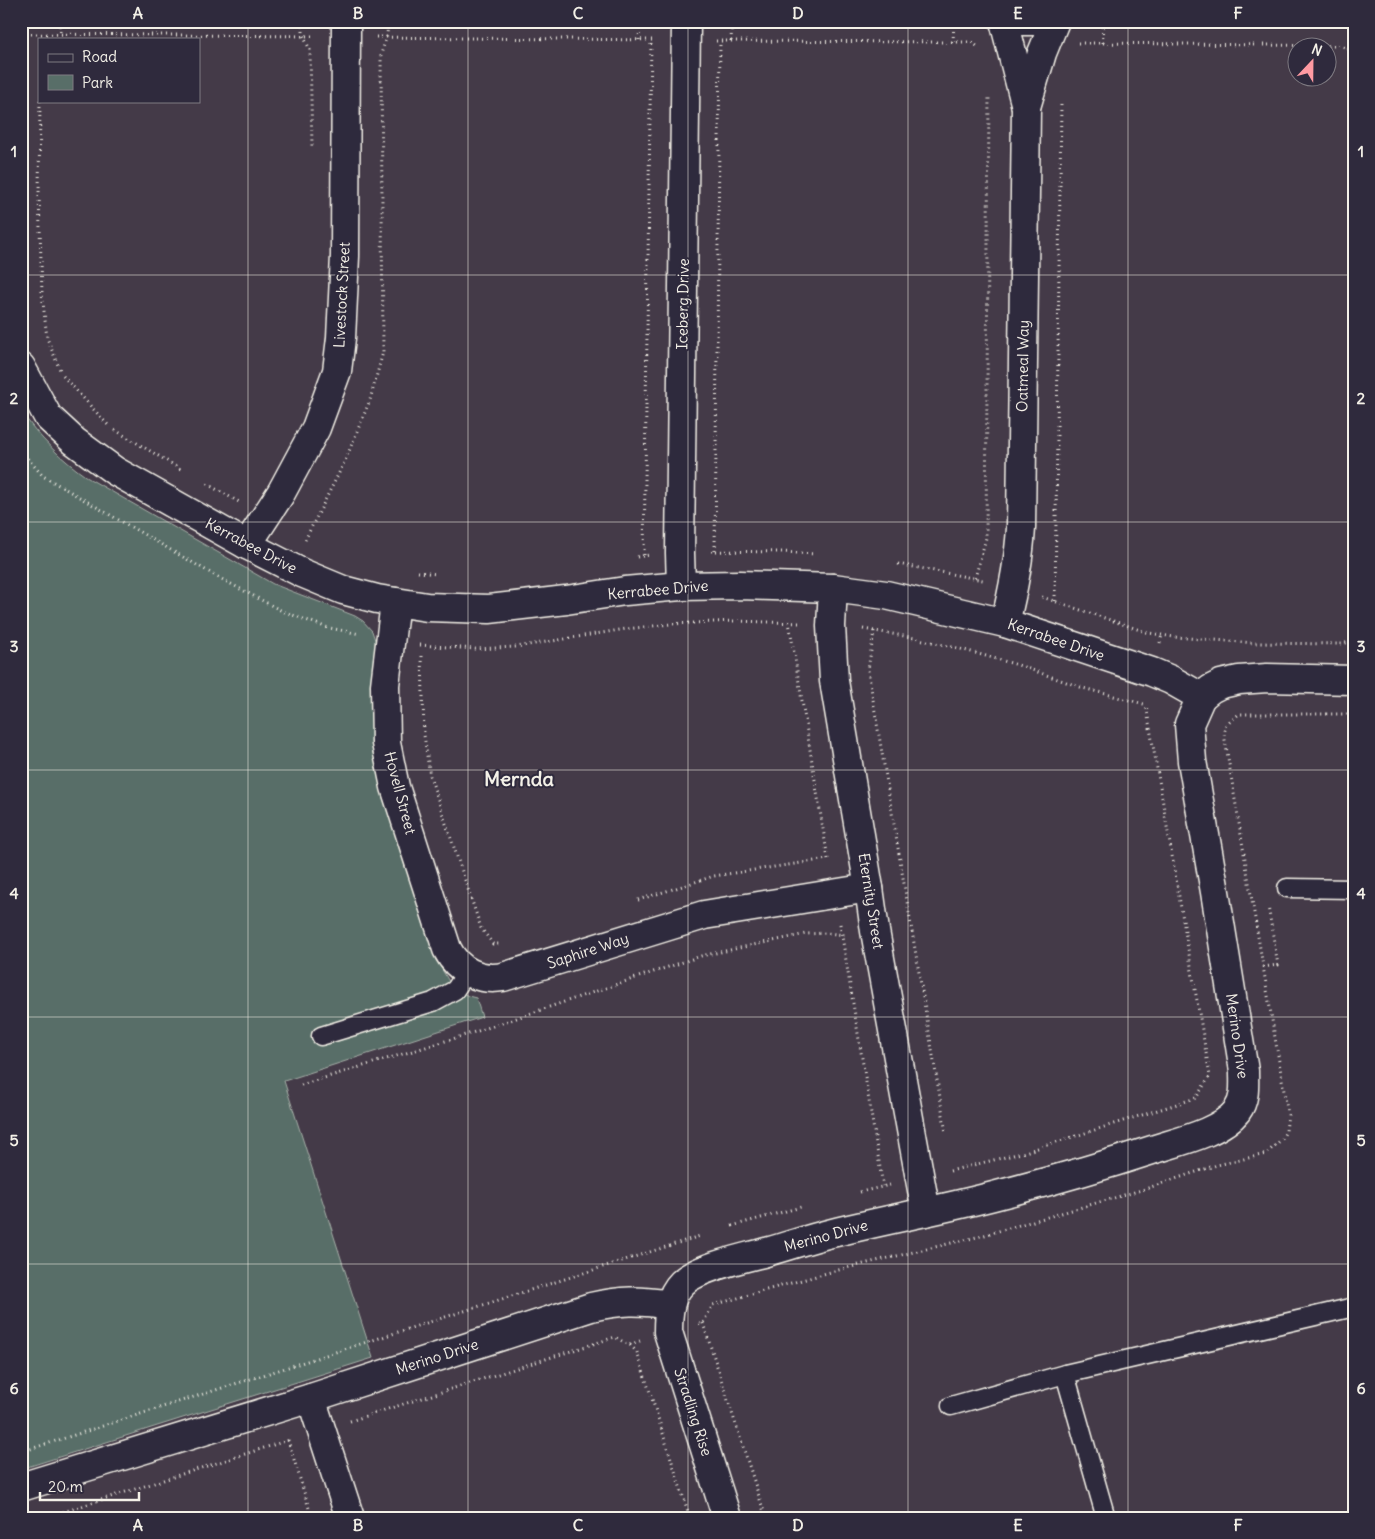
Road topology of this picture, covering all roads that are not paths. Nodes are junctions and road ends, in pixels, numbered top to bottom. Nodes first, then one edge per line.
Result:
1 (1004, 21) edge
2 (1022, 21) edge
3 (1038, 21) edge
4 (1055, 21) edge
5 (346, 29) edge
6 (686, 32) edge
7 (1026, 107) junction
8 (21, 367) edge
9 (248, 545) junction
10 (681, 586) junction
11 (833, 588) junction
12 (395, 602) junction
13 (1005, 623) junction
14 (1354, 680) edge
15 (1201, 697) junction
16 (869, 888) junction
17 (1287, 888) road end
18 (1354, 889) edge
19 (467, 972) junction
20 (321, 1036) dead end
21 (926, 1212) junction
22 (670, 1305) junction
23 (1354, 1307) edge
24 (1066, 1374) junction
25 (311, 1398) junction
26 (951, 1406) dead end
27 (21, 1487) edge
28 (350, 1518) edge
29 (727, 1518) edge
30 (1106, 1518) edge

1 - 7 street, Oatmeal Way
2 - 3 street
4 - 7 street, Oatmeal Way
5 - 9 street, Livestock Street
6 - 10 street, Iceberg Drive
7 - 13 street, Oatmeal Way
8 - 9 street, Kerrabee Drive
9 - 12 street, Kerrabee Drive
10 - 11 street, Kerrabee Drive
10 - 12 street, Kerrabee Drive
11 - 13 street, Kerrabee Drive
11 - 16 street, Eternity Street
12 - 19 street, Hovell Street
13 - 15 street, Kerrabee Drive
14 - 15 street
15 - 21 street, Merino Drive
16 - 19 street, Saphire Way
16 - 21 street, Eternity Street
17 - 18 lane
19 - 20 lane
21 - 22 street, Merino Drive
22 - 25 street, Merino Drive
22 - 29 street, Stradling Rise
23 - 24 lane
24 - 26 lane
24 - 30 lane
25 - 27 street, Merino Drive
25 - 28 street

